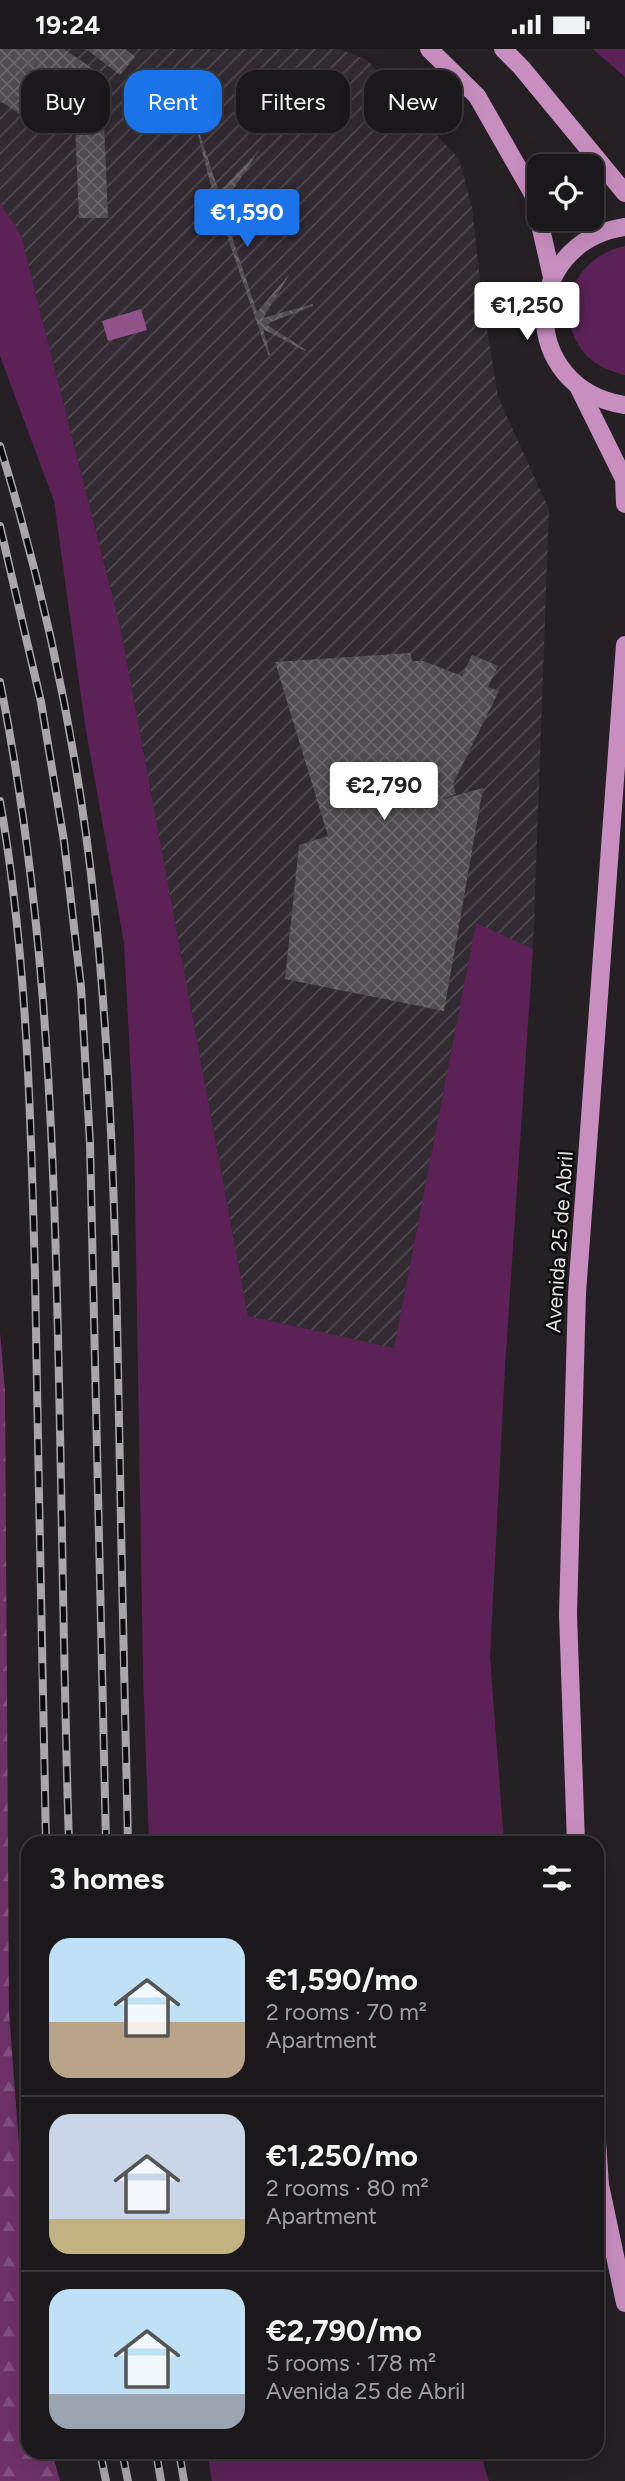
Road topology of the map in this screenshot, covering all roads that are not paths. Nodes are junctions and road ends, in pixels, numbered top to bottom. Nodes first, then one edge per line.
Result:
1 (429, 49) edge
2 (503, 49) edge
3 (625, 194) edge
4 (625, 227) edge
5 (552, 277) junction
6 (579, 389) junction
7 (625, 405) edge
8 (625, 504) edge
9 (625, 645) edge
10 (576, 1836) edge
11 (604, 2204) edge
12 (625, 2303) edge

1 - 5 main road
2 - 3 main road
4 - 5 main road
5 - 6 main road
6 - 7 main road
6 - 8 main road
9 - 10 main road, Avenida 25 de Abril
11 - 12 main road

